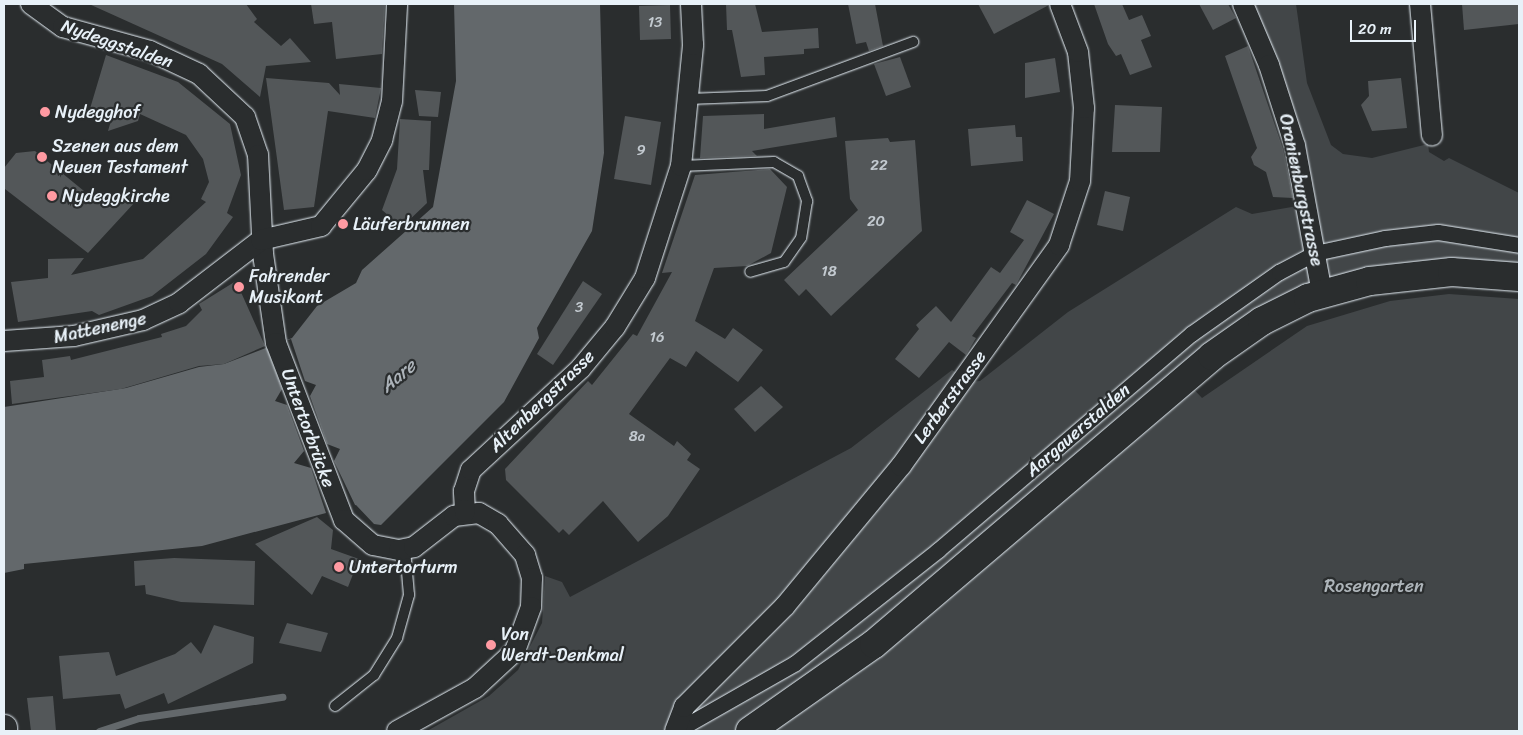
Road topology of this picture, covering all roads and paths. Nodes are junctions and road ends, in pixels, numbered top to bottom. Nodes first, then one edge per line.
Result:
1 (31, 4) edge
2 (397, 4) edge
3 (691, 4) edge
4 (1060, 4) edge
5 (1243, 4) edge
6 (1420, 4) edge
7 (913, 42) dead end
8 (688, 99) junction
9 (1432, 135) dead end
10 (681, 166) junction
11 (261, 240) junction
12 (1519, 244) edge
13 (1315, 253) junction
14 (750, 272) dead end
15 (1519, 277) edge
16 (1322, 293) junction
17 (4, 341) edge
18 (276, 343) joint
19 (465, 512) junction
20 (405, 550) junction
21 (335, 706) dead end
22 (4, 727) edge
23 (4, 731) edge
24 (397, 731) edge
25 (675, 731) edge
26 (750, 731) edge

1 - 11 street, Nydeggstalden
2 - 11 street
3 - 8 street, Altenbergstrasse
4 - 25 street, Lerberstrasse
5 - 13 street, Oranienburgstrasse
6 - 9 street
7 - 8 lane
8 - 10 street, Altenbergstrasse
10 - 14 lane
10 - 19 street, Altenbergstrasse
11 - 17 street, Mattenenge
11 - 18 street, Nydeggstalden
12 - 13 street, Aargauerstalden
13 - 16 street, Oranienburgstrasse
13 - 25 street, Aargauerstalden
15 - 16 main road, Aargauerstalden
16 - 26 main road, Aargauerstalden
18 - 20 street, Untertorbrücke
19 - 20 street
19 - 24 street
20 - 21 lane
22 - 23 street

